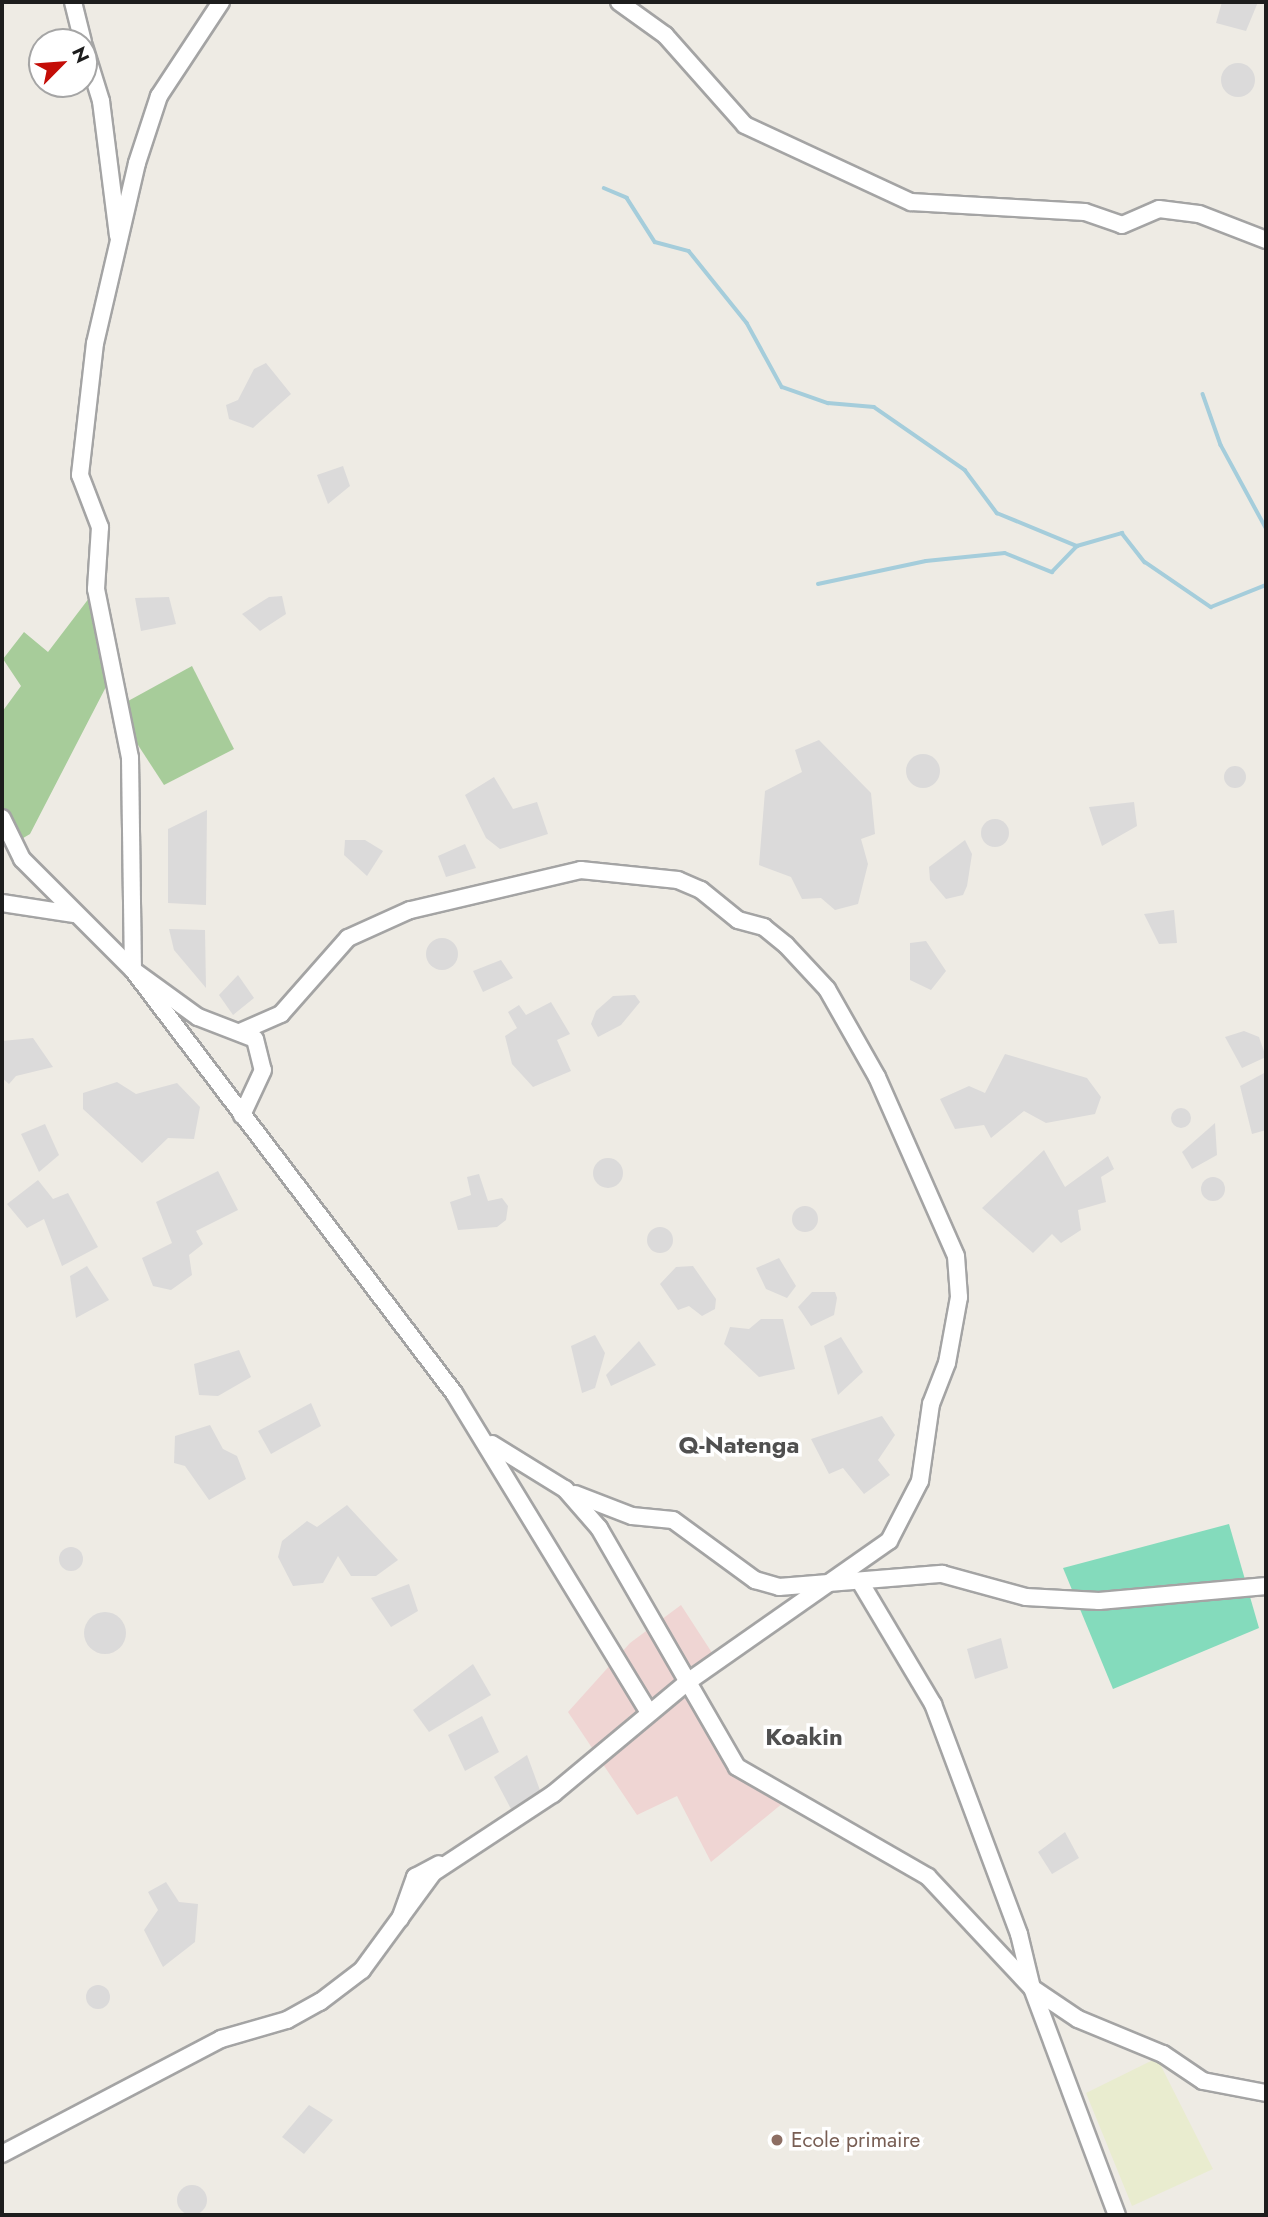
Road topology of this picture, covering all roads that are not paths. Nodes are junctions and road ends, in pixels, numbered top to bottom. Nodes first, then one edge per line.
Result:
1 (73, 2) edge
2 (221, 2) edge
3 (619, 2) edge
4 (79, 28) edge
5 (98, 92) edge
6 (1266, 240) edge
7 (120, 248) junction
8 (2, 818) edge
9 (2, 903) edge
10 (74, 914) junction
11 (133, 970) junction
12 (242, 1031) junction
13 (242, 1115) junction
14 (490, 1443) junction
15 (565, 1489) junction
16 (831, 1584) junction
17 (863, 1585) junction
18 (1266, 1586) edge
19 (686, 1683) junction
20 (649, 1712) junction
21 (1032, 1988) junction
22 (1266, 2093) edge
23 (2, 2154) edge
24 (1117, 2215) edge

1 - 4 street
2 - 7 street
3 - 6 street
5 - 7 street
7 - 11 street
8 - 10 street
9 - 10 street
10 - 11 street
11 - 12 street
11 - 13 street
12 - 13 street
12 - 16 street
13 - 14 street
14 - 15 street
14 - 20 street
15 - 16 street
15 - 19 street
16 - 17 street
16 - 19 street
17 - 18 street
17 - 21 street
19 - 20 street
19 - 21 street
20 - 23 street
21 - 22 street
21 - 24 street

